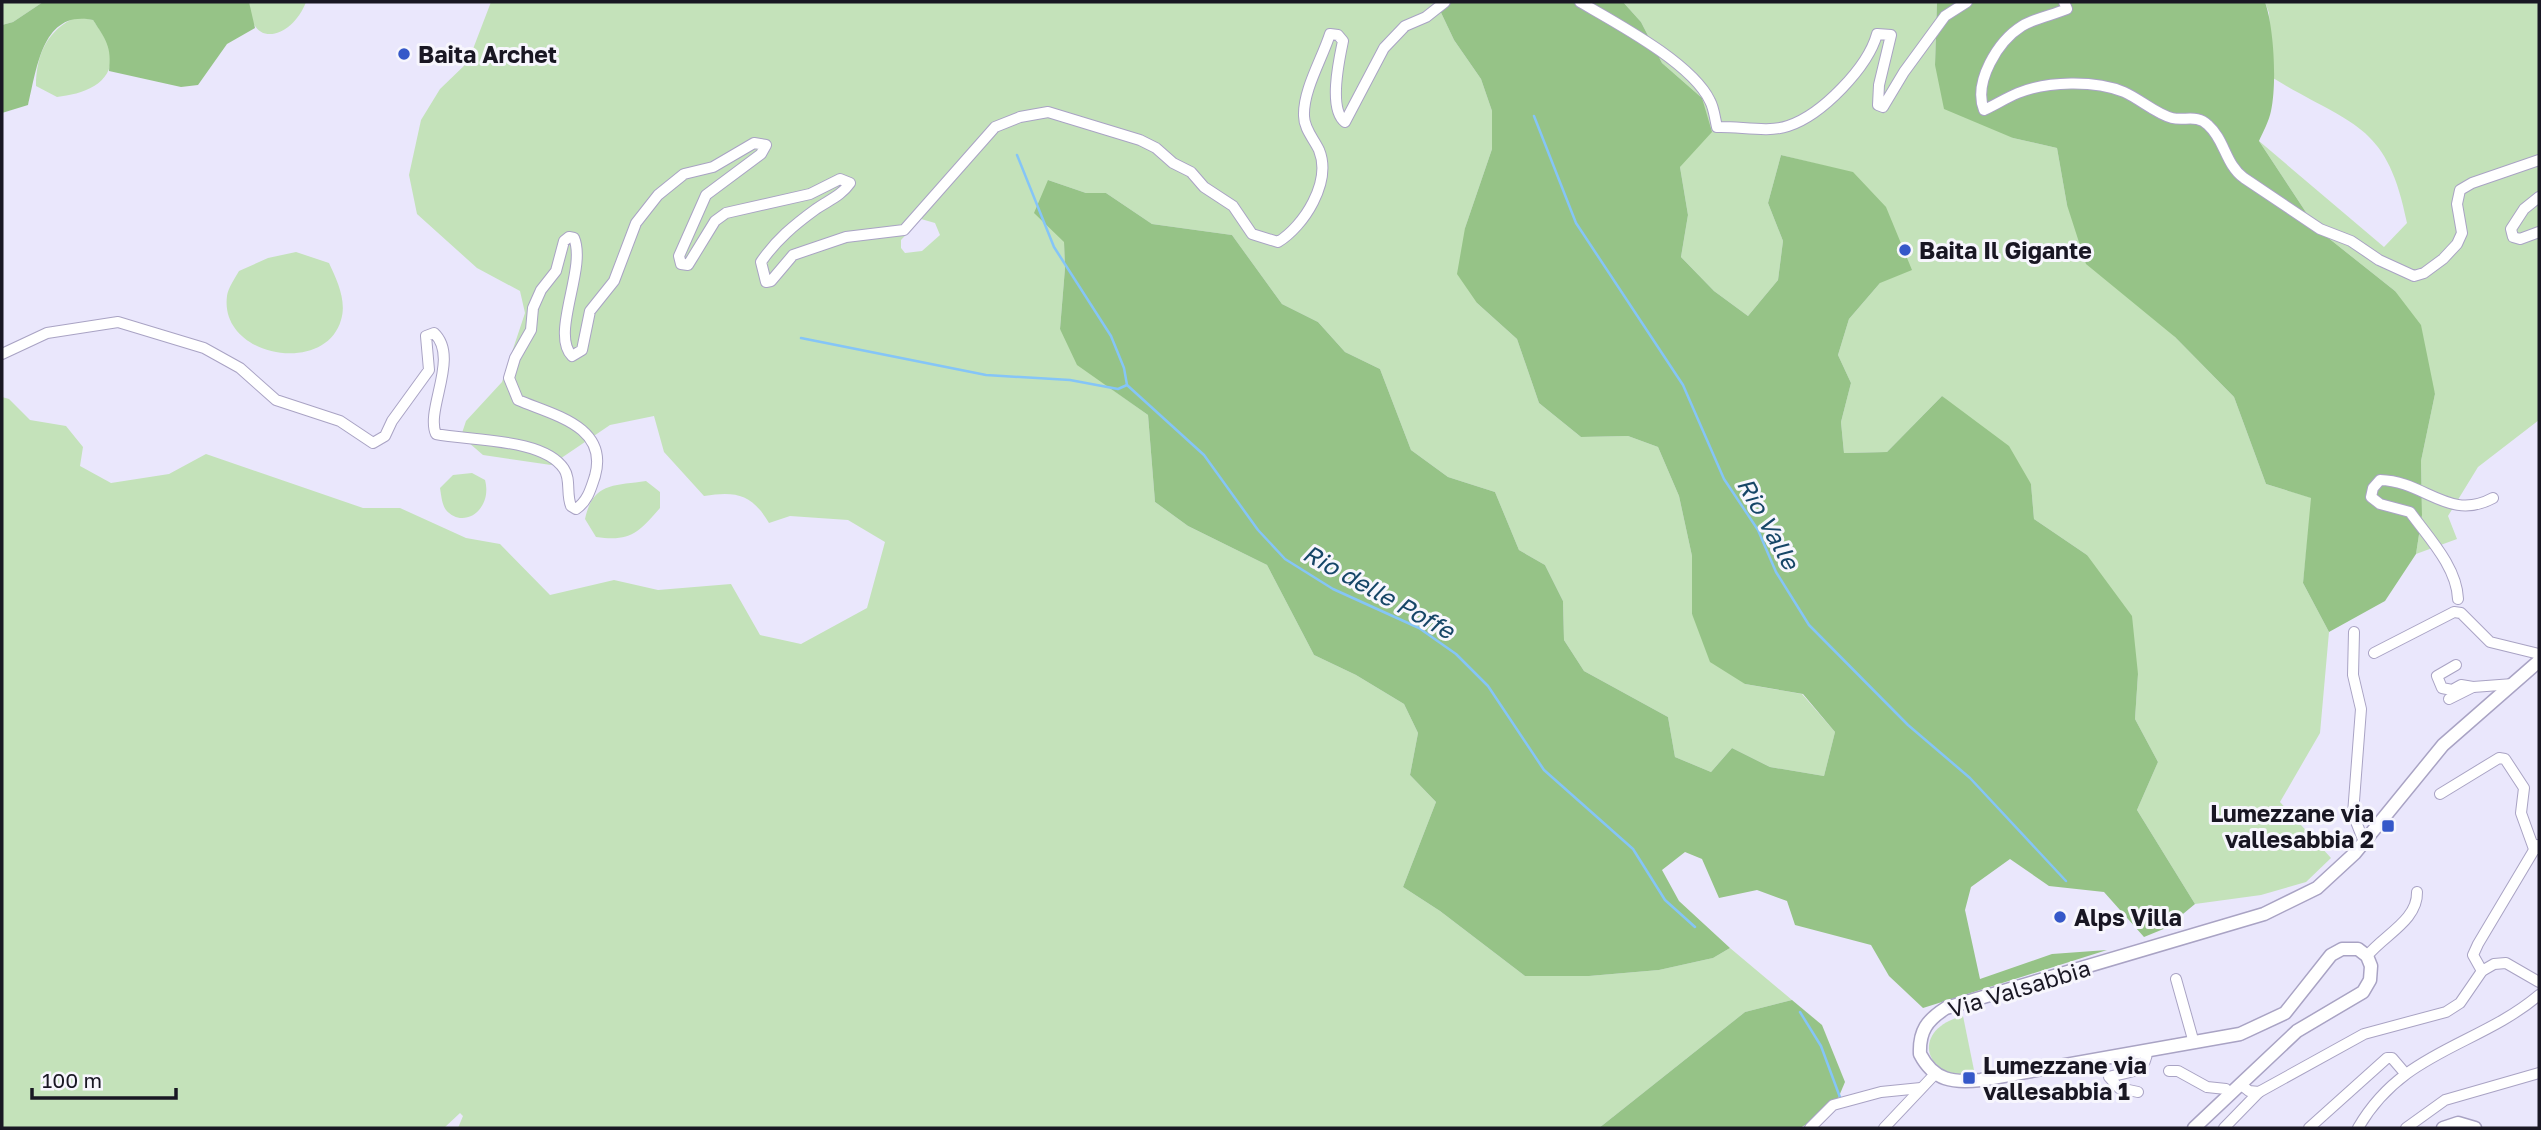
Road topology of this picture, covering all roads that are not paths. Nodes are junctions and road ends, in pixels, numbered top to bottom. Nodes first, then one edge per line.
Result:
1 (1445, 2) edge
2 (1580, 2) edge
3 (1966, 2) edge
4 (2064, 2) edge
5 (2539, 160) edge
6 (2539, 197) edge
7 (2539, 232) edge
8 (2, 354) edge
9 (2493, 498) dead end
10 (2450, 587) dead end
11 (2458, 599) junction
12 (2474, 626) junction
13 (2354, 632) dead end
14 (2374, 653) dead end
15 (2539, 654) edge
16 (2539, 661) edge
17 (2456, 665) dead end
18 (2513, 684) junction
19 (2473, 687) junction
20 (2449, 699) dead end
21 (2440, 794) dead end
22 (2364, 842) junction
23 (2538, 847) edge
24 (2417, 892) dead end
25 (2367, 956) junction
26 (2482, 971) junction
27 (2176, 979) dead end
28 (2539, 982) edge
29 (2539, 995) edge
30 (2194, 1043) junction
31 (2147, 1051) junction
32 (2169, 1071) dead end
33 (2404, 1072) junction
34 (2539, 1073) edge
35 (1934, 1074) junction
36 (2240, 1084) junction
37 (1921, 1088) junction
38 (2138, 1092) dead end
39 (2259, 1092) junction
40 (2230, 1094) junction
41 (1810, 1128) edge
42 (1884, 1128) edge
43 (2194, 1128) edge
44 (2224, 1128) edge
45 (2309, 1128) edge
46 (2358, 1128) edge
47 (2406, 1128) edge
48 (2443, 1128) edge
49 (2475, 1128) edge

1 - 8 street
2 - 3 street
4 - 5 street
6 - 7 street
9 - 11 street
10 - 11 street
11 - 12 street
12 - 14 street
12 - 15 street
13 - 22 street
16 - 18 main road, Via Valsabbia
17 - 19 street
18 - 19 street
18 - 22 main road, Via Valsabbia
19 - 20 street
21 - 23 street
22 - 35 main road, Via Valsabbia
23 - 26 street
24 - 25 street
25 - 30 main road
25 - 36 main road
26 - 28 street
26 - 39 street
27 - 30 street
29 - 33 street
30 - 31 main road
31 - 35 main road
31 - 38 street
32 - 40 street
33 - 45 street
33 - 46 street
34 - 47 street
35 - 37 street
36 - 39 street
36 - 40 main road
37 - 41 street
37 - 42 street
39 - 44 street
40 - 43 main road
48 - 49 main road

